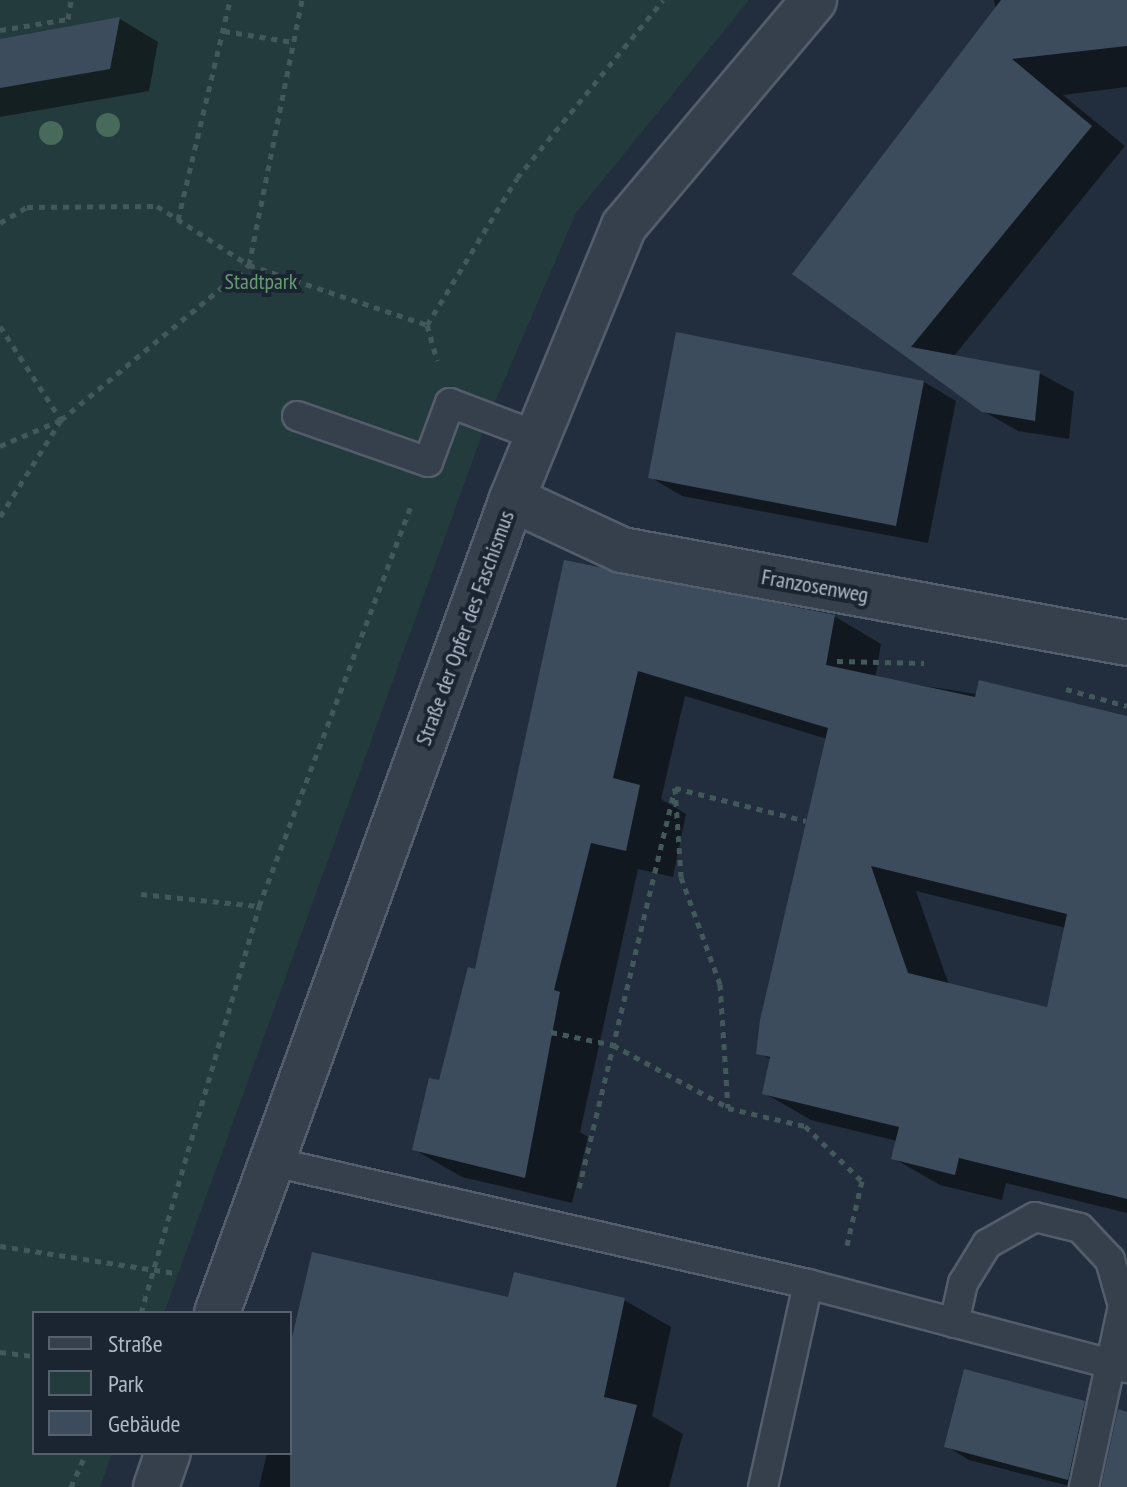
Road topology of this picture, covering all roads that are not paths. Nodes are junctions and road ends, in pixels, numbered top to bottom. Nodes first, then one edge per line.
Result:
1 (814, 0) edge
2 (297, 416) dead end
3 (537, 436) junction
4 (512, 499) junction
5 (1127, 643) edge
6 (269, 1161) junction
7 (808, 1284) junction
8 (218, 1311) edge
9 (954, 1323) junction
10 (1121, 1366) edge
11 (167, 1455) edge
12 (156, 1487) edge
13 (763, 1487) edge
14 (1084, 1487) edge

1 - 3 street, Straße der Opfer des Faschismus
2 - 3 lane
3 - 4 street, Straße der Opfer des Faschismus
4 - 5 street, Franzosenweg
4 - 6 street, Straße der Opfer des Faschismus
6 - 7 lane
6 - 8 street, Straße der Opfer des Faschismus
7 - 9 lane
7 - 13 lane
9 - 10 lane
9 - 10 lane
10 - 14 lane
11 - 12 street

